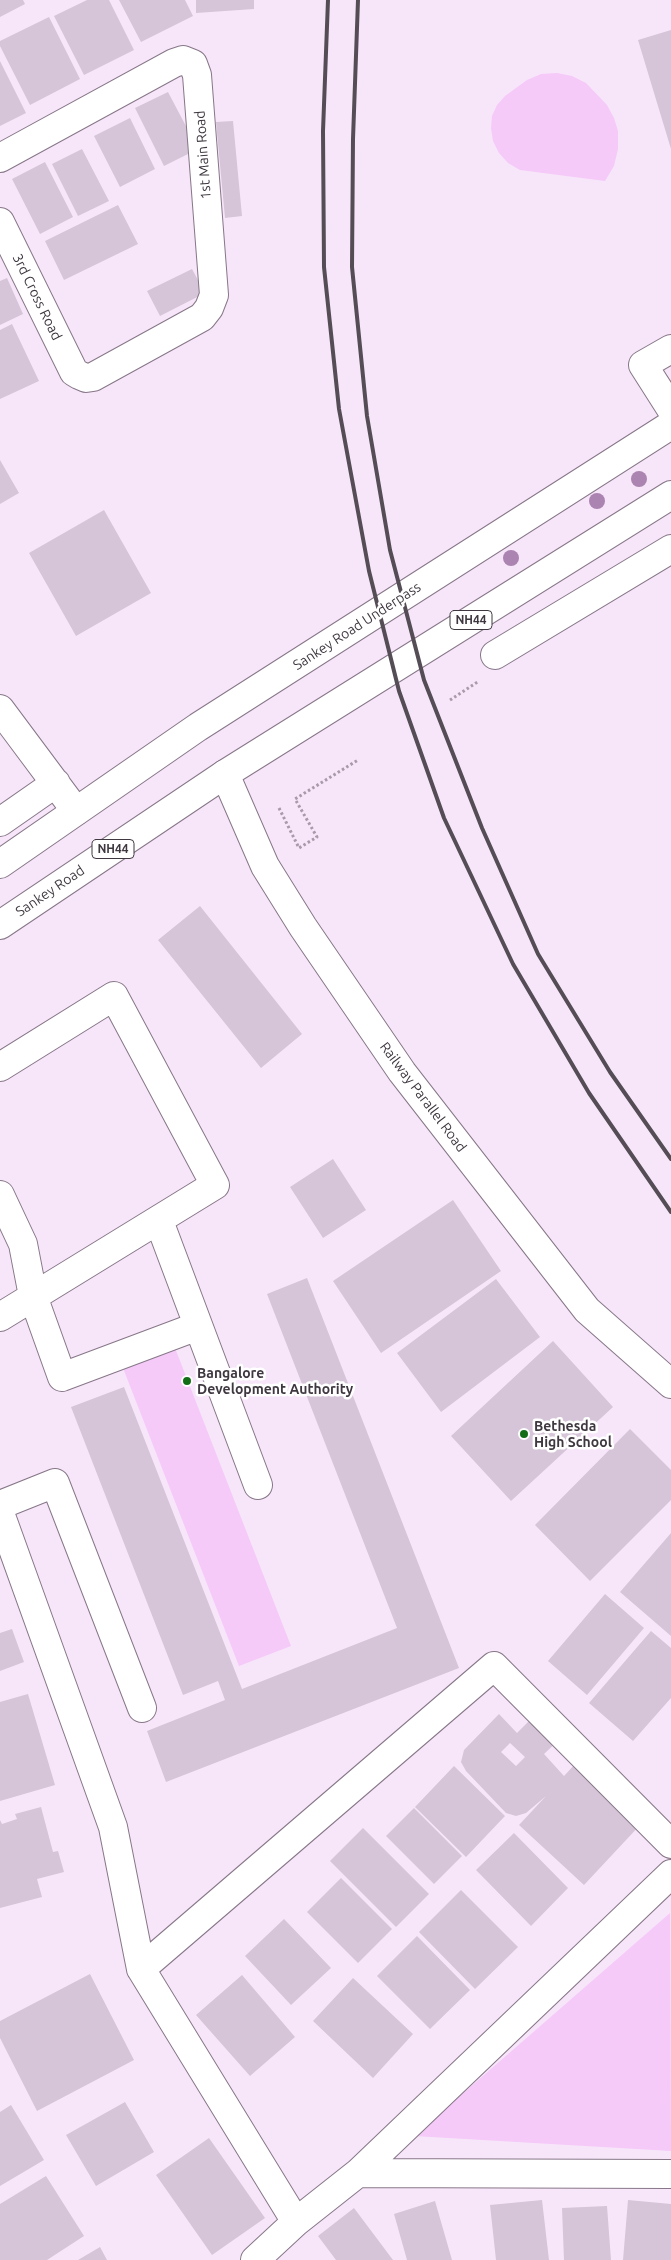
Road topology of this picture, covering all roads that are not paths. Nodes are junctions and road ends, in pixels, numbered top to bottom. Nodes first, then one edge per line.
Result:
1 (0, 158) edge
2 (0, 222) edge
3 (671, 348) edge
4 (74, 372) joint
5 (671, 409) edge
6 (671, 425) edge
7 (670, 496) edge
8 (671, 549) edge
9 (495, 655) dead end
10 (0, 709) edge
11 (226, 774) junction
12 (56, 783) junction
13 (76, 811) junction
14 (0, 822) edge
15 (0, 864) edge
16 (0, 925) edge
17 (0, 1067) edge
18 (0, 1195) edge
19 (159, 1221) junction
20 (33, 1296) junction
21 (0, 1318) edge
22 (198, 1326) junction
23 (671, 1384) edge
24 (258, 1485) dead end
25 (0, 1505) edge
26 (0, 1513) edge
27 (142, 1708) dead end
28 (671, 1844) edge
29 (671, 1874) edge
30 (140, 1969) junction
31 (358, 2173) junction
32 (671, 2174) edge
33 (296, 2222) junction
34 (255, 2260) edge

1 - 4 street, 1st Main Road
2 - 4 street, 3rd Cross Road
3 - 5 street
6 - 13 street, Sankey Road Underpass
7 - 11 street, NH44
8 - 9 street
10 - 12 street
11 - 16 street, Sankey Road / NH44
11 - 23 street, Railway Parallel Road
12 - 13 street
12 - 14 street
13 - 15 street
17 - 19 street
18 - 20 street
19 - 20 street
19 - 22 street
20 - 21 street
20 - 22 street
22 - 24 street
25 - 27 street
26 - 30 street
28 - 30 street
29 - 31 street
30 - 33 street
31 - 32 street
31 - 33 street
33 - 34 street

